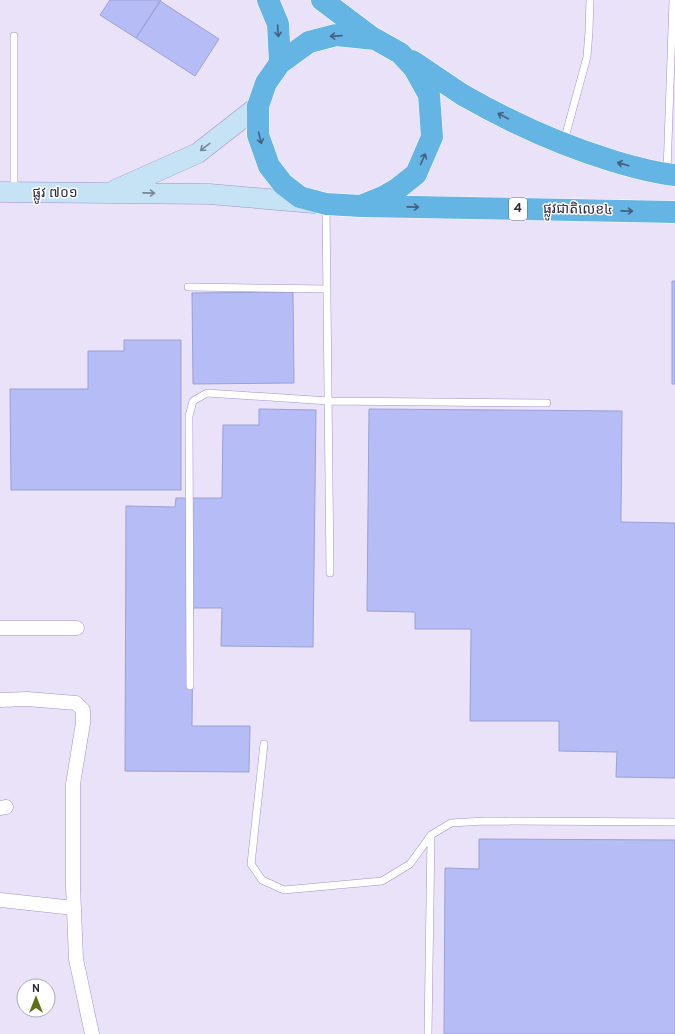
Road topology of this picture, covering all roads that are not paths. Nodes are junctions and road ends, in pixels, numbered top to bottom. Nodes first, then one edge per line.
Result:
1 (268, 0) edge
2 (322, 0) edge
3 (590, 0) edge
4 (673, 0) edge
5 (14, 36) dead end
6 (375, 39) junction
7 (400, 53) junction
8 (280, 63) junction
9 (258, 106) junction
10 (563, 143) junction
11 (671, 174) edge
12 (7, 192) edge
13 (110, 193) junction
14 (326, 204) junction
15 (360, 206) junction
16 (675, 212) edge
17 (188, 287) dead end
18 (327, 289) junction
19 (329, 401) junction
20 (548, 403) dead end
21 (330, 573) dead end
22 (0, 628) edge
23 (77, 628) dead end
24 (190, 686) dead end
25 (0, 700) edge
26 (264, 744) dead end
27 (675, 822) edge
28 (430, 835) junction
29 (0, 900) edge
30 (74, 908) junction
31 (92, 1034) edge
32 (428, 1034) edge

1 -> 8 highway
2 - 6 highway
3 - 10 lane
4 - 11 lane
5 - 12 lane
6 - 7 highway
6 -> 8 highway, ផ្លូវជាតិលេខ៤
10 -> 7 highway
15 -> 7 highway
8 - 9 highway, ផ្លូវជាតិលេខ៤
9 -> 13 main road
9 -> 14 highway, ផ្លូវជាតិលេខ៤
11 -> 10 highway
12 - 13 main road, ផ្លូវ ៧០១
13 -> 14 main road, ផ្លូវ ៧០១
14 - 15 highway, ផ្លូវជាតិលេខ៤
14 - 18 lane
15 -> 16 highway, ផ្លូវជាតិលេខ៤ / 4
17 - 18 lane
18 - 19 lane
19 - 20 lane
19 - 21 lane
19 - 24 lane
22 - 23 street
25 - 30 street
26 - 28 lane
27 - 28 lane
28 - 32 lane
29 - 30 street
30 - 31 street

